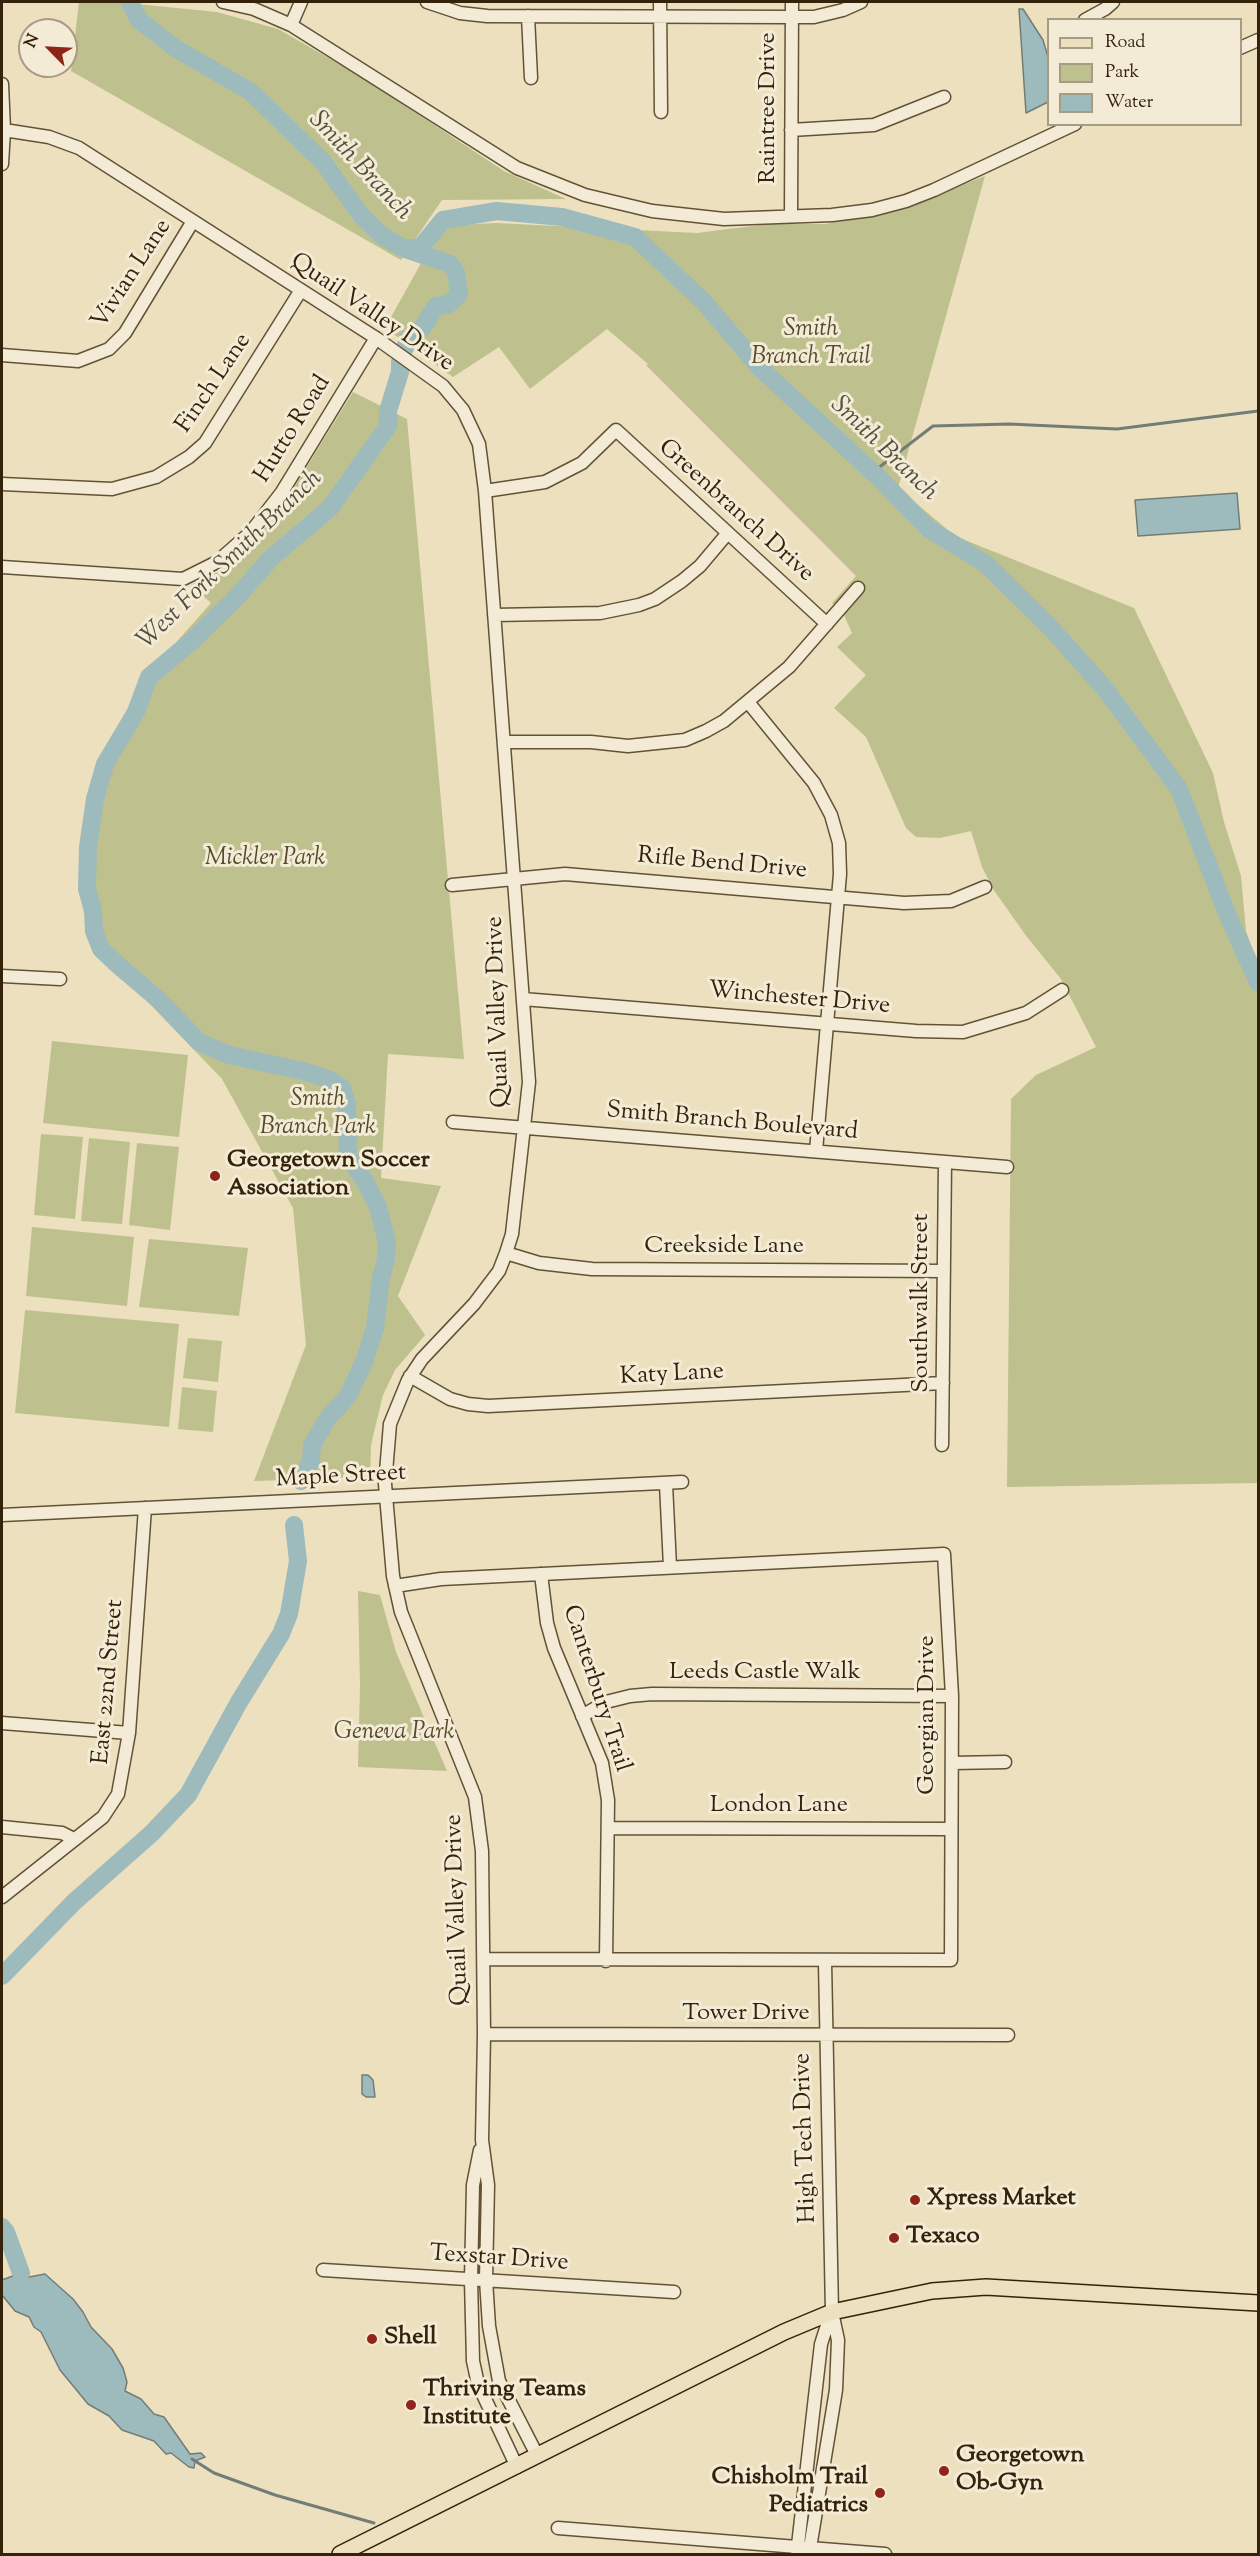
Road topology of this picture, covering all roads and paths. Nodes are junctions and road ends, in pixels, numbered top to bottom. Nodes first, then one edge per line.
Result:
1 (222, 2) edge
2 (301, 2) edge
3 (427, 2) edge
4 (660, 2) edge
5 (792, 2) edge
6 (861, 2) edge
7 (1113, 2) edge
8 (528, 16) junction
9 (660, 16) junction
10 (791, 17) junction
11 (1088, 18) edge
12 (291, 25) junction
13 (1258, 40) edge
14 (1242, 47) edge
15 (531, 78) dead end
16 (2, 84) edge
17 (944, 97) dead end
18 (661, 112) dead end
19 (1071, 126) edge
20 (4, 130) junction
21 (791, 130) junction
22 (2, 164) edge
23 (790, 216) junction
24 (193, 221) junction
25 (301, 290) junction
26 (376, 338) junction
27 (2, 356) edge
28 (2, 484) edge
29 (485, 491) junction
30 (727, 534) junction
31 (2, 567) edge
32 (858, 588) dead end
33 (494, 615) junction
34 (827, 624) junction
35 (748, 702) junction
36 (504, 742) junction
37 (515, 879) junction
38 (452, 885) dead end
39 (985, 887) dead end
40 (838, 896) junction
41 (2, 976) edge
42 (60, 979) dead end
43 (1062, 990) dead end
44 (523, 999) junction
45 (826, 1023) junction
46 (453, 1122) dead end
47 (525, 1127) junction
48 (816, 1151) junction
49 (945, 1162) junction
50 (1007, 1167) dead end
51 (506, 1253) junction
52 (944, 1271) junction
53 (410, 1376) junction
54 (943, 1383) junction
55 (942, 1445) dead end
56 (682, 1482) dead end
57 (666, 1484) junction
58 (386, 1498) junction
59 (145, 1508) junction
60 (2, 1515) edge
61 (670, 1566) junction
62 (541, 1574) junction
63 (395, 1586) junction
64 (952, 1696) junction
65 (582, 1716) junction
66 (2, 1723) edge
67 (129, 1733) junction
68 (1005, 1762) dead end
69 (952, 1763) junction
70 (2, 1827) edge
71 (609, 1828) junction
72 (950, 1829) junction
73 (74, 1839) junction
74 (2, 1897) edge
75 (484, 1959) junction
76 (606, 1961) junction
77 (825, 1962) junction
78 (484, 2034) junction
79 (1008, 2035) dead end
80 (825, 2037) junction
81 (483, 2140) junction
82 (323, 2270) dead end
83 (471, 2280) junction
84 (486, 2280) junction
85 (674, 2292) dead end
86 (1258, 2303) edge
87 (832, 2312) junction
88 (537, 2456) junction
89 (517, 2467) junction
90 (558, 2528) dead end
91 (803, 2552) edge
92 (340, 2554) edge
93 (885, 2554) edge

1 - 12 street
2 - 12 street
3 - 8 street
4 - 9 street
5 - 10 street, Raintree Drive
6 - 10 street
7 - 11 street
8 - 9 street
8 - 15 street
9 - 10 street
9 - 18 street
10 - 21 street, Raintree Drive
12 - 23 street
13 - 14 street
16 - 20 street
17 - 21 street
19 - 23 street
20 - 22 street
20 - 24 street, Quail Valley Drive
21 - 23 street, Raintree Drive
24 - 25 street, Quail Valley Drive
24 - 27 street, Vivian Lane
25 - 26 street, Quail Valley Drive
25 - 28 street, Finch Lane
26 - 29 street, Quail Valley Drive
26 - 31 street, Hutto Road
29 - 30 street, Greenbranch Drive
29 - 33 street, Quail Valley Drive
30 - 33 street
30 - 34 street, Greenbranch Drive
32 - 34 street
33 - 36 street, Quail Valley Drive
34 - 35 street
35 - 36 street
35 - 40 street
36 - 37 street, Quail Valley Drive
37 - 38 street, Rifle Bend Drive
37 - 40 street, Rifle Bend Drive
37 - 44 street, Quail Valley Drive
39 - 40 street, Rifle Bend Drive
40 - 45 street
41 - 42 street
43 - 45 street, Winchester Drive
44 - 45 street, Winchester Drive
44 - 47 street, Quail Valley Drive
45 - 48 street
46 - 47 street, Smith Branch Boulevard
47 - 48 street, Smith Branch Boulevard
47 - 51 street, Quail Valley Drive
48 - 49 street, Smith Branch Boulevard
49 - 50 street, Smith Branch Boulevard
49 - 52 street, Southwalk Street
51 - 52 street, Creekside Lane
51 - 53 street, Quail Valley Drive
52 - 54 street, Southwalk Street
53 - 54 street, Katy Lane
53 - 58 street, Quail Valley Drive
54 - 55 street, Southwalk Street
56 - 57 street, Maple Street
57 - 58 street, Maple Street
57 - 61 street
58 - 59 street, Maple Street
58 - 63 street, Quail Valley Drive
59 - 60 street, Maple Street
59 - 67 street, East 22nd Street
61 - 62 street, Georgian Drive
61 - 64 street, Georgian Drive
62 - 63 street, Georgian Drive
62 - 65 street, Canterbury Trail
63 - 75 street, Quail Valley Drive
64 - 65 street, Leeds Castle Walk
64 - 69 street, Georgian Drive
65 - 71 street, Canterbury Trail
66 - 67 street
67 - 73 street, East 22nd Street
68 - 69 street
69 - 72 street, Georgian Drive
70 - 73 street
71 - 72 street, London Lane
71 - 76 street, Canterbury Trail
72 - 77 street, Georgian Drive
73 - 74 street, East 22nd Street
75 - 76 street, Georgian Drive
75 - 78 street, Quail Valley Drive
76 - 77 street, Georgian Drive
77 - 80 street, High Tech Drive
78 - 80 street, Tower Drive
78 - 81 street, Quail Valley Drive
79 - 80 street, Tower Drive
80 - 87 street, High Tech Drive
81 - 83 street, Quail Valley Drive
81 - 84 street, Quail Valley Drive
82 - 83 street, Texstar Drive
83 - 84 street, Texstar Drive
83 - 89 street, Quail Valley Drive
84 - 85 street, Texstar Drive
84 - 88 street, Quail Valley Drive
86 - 87 main road
87 - 88 main road
87 - 91 street, High Tech Drive
87 - 91 street, High Tech Drive
88 - 89 main road
89 - 92 main road
90 - 91 street
91 - 93 street

